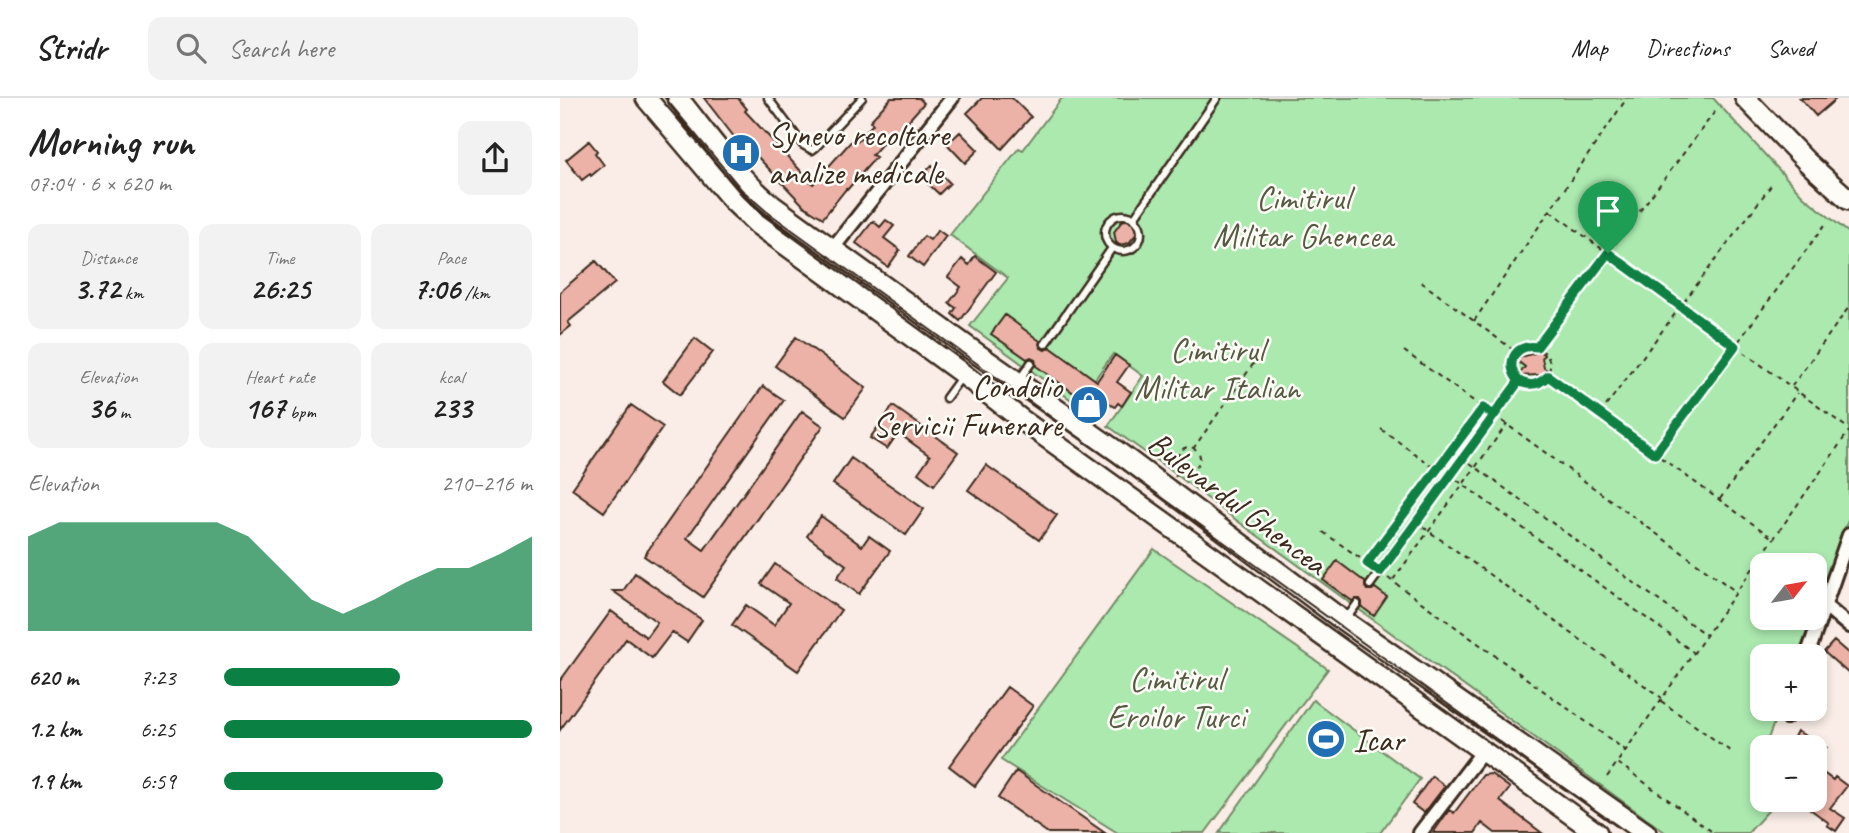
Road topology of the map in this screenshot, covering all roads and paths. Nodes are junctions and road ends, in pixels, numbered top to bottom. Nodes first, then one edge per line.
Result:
1 (646, 98) edge
2 (678, 98) edge
3 (768, 98) edge
4 (862, 98) edge
5 (952, 98) edge
6 (1217, 98) edge
7 (1628, 98) edge
8 (1745, 98) edge
9 (1717, 109) dead end
10 (1773, 183) dead end
11 (755, 191) junction
12 (1849, 200) edge
13 (739, 206) junction
14 (1550, 211) junction
15 (1134, 218) junction
16 (1827, 222) dead end
17 (833, 248) junction
18 (1112, 248) junction
19 (1608, 253) junction
20 (1421, 282) dead end
21 (1680, 306) junction
22 (1849, 307) edge
23 (1474, 321) junction
24 (1045, 344) dead end
25 (1266, 346) dead end
26 (1735, 346) junction
27 (1537, 347) junction
28 (1404, 351) dead end
29 (1516, 353) junction
30 (1031, 363) dead end
31 (963, 374) junction
32 (1548, 376) junction
33 (1519, 381) junction
34 (1018, 382) junction
35 (1792, 387) junction
36 (1798, 392) junction
37 (946, 398) dead end
38 (1002, 404) junction
39 (1483, 408) junction
40 (1600, 414) junction
41 (1494, 415) junction
42 (1507, 424) junction
43 (1381, 429) dead end
44 (1849, 430) edge
45 (1193, 449) junction
46 (1655, 454) junction
47 (1463, 458) junction
48 (1475, 467) junction
49 (1437, 470) junction
50 (1450, 477) junction
51 (1463, 484) junction
52 (1719, 500) junction
53 (1416, 522) junction
54 (1323, 531) dead end
55 (1429, 531) junction
56 (1849, 535) edge
57 (1773, 539) junction
58 (1367, 563) junction
59 (1380, 572) junction
60 (1392, 581) junction
61 (1370, 585) dead end
62 (1736, 592) junction
63 (1827, 597) edge
64 (1357, 604) dead end
65 (1827, 608) edge
66 (1344, 620) junction
67 (1849, 626) edge
68 (1706, 635) junction
69 (1330, 641) junction
70 (1694, 653) junction
71 (1661, 699) junction
72 (1483, 751) junction
73 (1625, 751) junction
74 (1730, 751) dead end
75 (1617, 762) junction
76 (1607, 777) dead end
77 (1711, 831) dead end
78 (1424, 832) edge
79 (1597, 833) edge
80 (1646, 833) edge

1 - 13 main road, Bulevardul Ghencea
2 - 11 main road, Bulevardul Ghencea
3 - 4 lane
5 - 17 street
6 - 15 lane
7 - 14 path
8 - 12 main road
9 - 19 path
10 - 21 path
11 - 13 main road
11 - 17 main road, Bulevardul Ghencea
13 - 31 main road, Bulevardul Ghencea
14 - 19 path
14 - 23 path
15 - 18 lane
15 - 18 lane
16 - 26 path
17 - 34 main road, Bulevardul Ghencea
18 - 24 lane
19 - 21 path
19 - 27 path
20 - 23 path
21 - 26 path
21 - 40 path
22 - 35 path
23 - 29 path
25 - 45 path
26 - 35 path
26 - 46 path
27 - 29 path
27 - 32 path
28 - 39 path
29 - 33 path
30 - 34 lane
31 - 37 lane
31 - 38 main road, Bulevardul Ghencea
32 - 33 path
32 - 40 path
33 - 41 lane
34 - 38 main road
34 - 66 main road, Bulevardul Ghencea
35 - 36 path
36 - 44 path
36 - 52 path
38 - 69 main road, Bulevardul Ghencea
39 - 41 path
39 - 49 path
40 - 46 path
41 - 42 path
41 - 47 lane
42 - 48 path
42 - 62 path
43 - 49 path
44 - 57 path
45 - 45 path
46 - 52 path
47 - 48 path
47 - 50 lane
48 - 51 path
48 - 68 path
49 - 50 path
49 - 58 path
50 - 51 path
50 - 53 lane
51 - 55 path
51 - 70 path
52 - 57 path
53 - 55 path
53 - 59 lane
54 - 58 path
55 - 60 path
55 - 71 path
56 - 63 street
57 - 62 path
58 - 59 path
59 - 60 path
59 - 61 lane
60 - 73 path
62 - 68 path
64 - 66 lane
65 - 67 street
66 - 69 main road
66 - 80 main road, Bulevardul Ghencea
68 - 70 path
69 - 72 main road, Bulevardul Ghencea
70 - 71 path
71 - 73 path
71 - 74 path
72 - 78 street
72 - 79 main road, Bulevardul Ghencea
73 - 75 path
75 - 76 path
75 - 77 path

